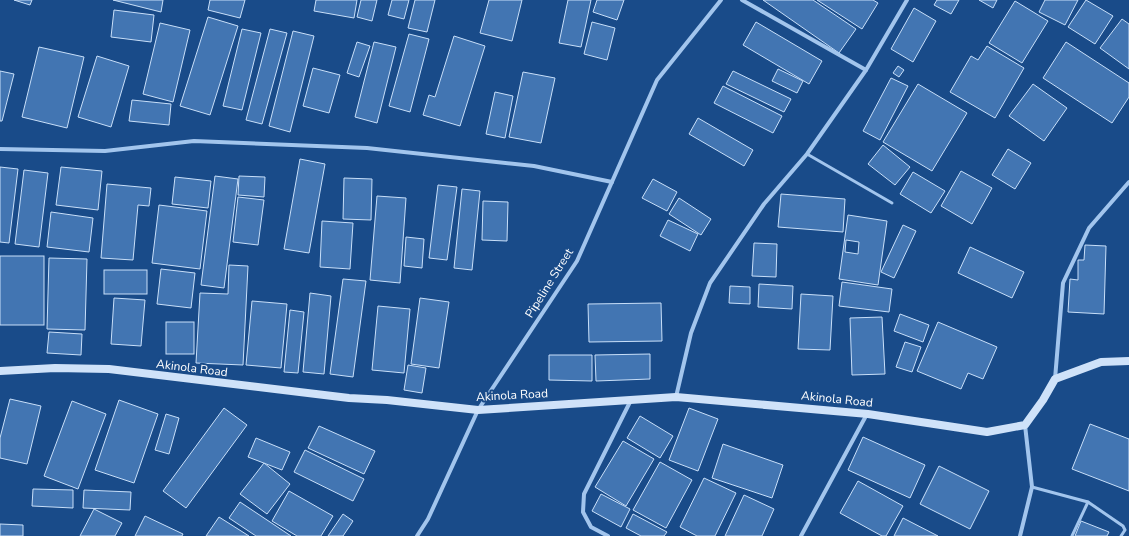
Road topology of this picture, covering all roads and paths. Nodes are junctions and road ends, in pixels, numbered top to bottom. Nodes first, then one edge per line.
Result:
1 (721, 0) edge
2 (742, 0) edge
3 (907, 0) edge
4 (866, 70) junction
5 (0, 149) edge
6 (807, 154) junction
7 (612, 182) junction
8 (1129, 182) edge
9 (892, 203) dead end
10 (1129, 361) edge
11 (0, 370) edge
12 (1055, 379) junction
13 (676, 397) junction
14 (632, 398) junction
15 (478, 410) junction
16 (868, 414) junction
17 (1025, 425) junction
18 (1032, 486) junction
19 (1088, 502) junction
20 (417, 536) edge
21 (608, 536) edge
22 (801, 536) edge
23 (1020, 536) edge
24 (1072, 536) edge
25 (1121, 536) edge

1 - 7 street, Pipeline Street
2 - 4 street
3 - 4 street
4 - 6 street
5 - 7 street
6 - 9 lane
6 - 13 street
7 - 15 street, Pipeline Street
8 - 12 street
10 - 12 street
11 - 15 street, Akinola Road
12 - 17 street
13 - 14 street, Akinola Road
13 - 16 street, Akinola Road
14 - 15 street, Akinola Road
14 - 21 street
15 - 20 street, Pipeline Street
16 - 17 street, Akinola Road
16 - 22 street
17 - 18 street
18 - 19 lane
18 - 23 street
19 - 24 lane
19 - 25 lane

